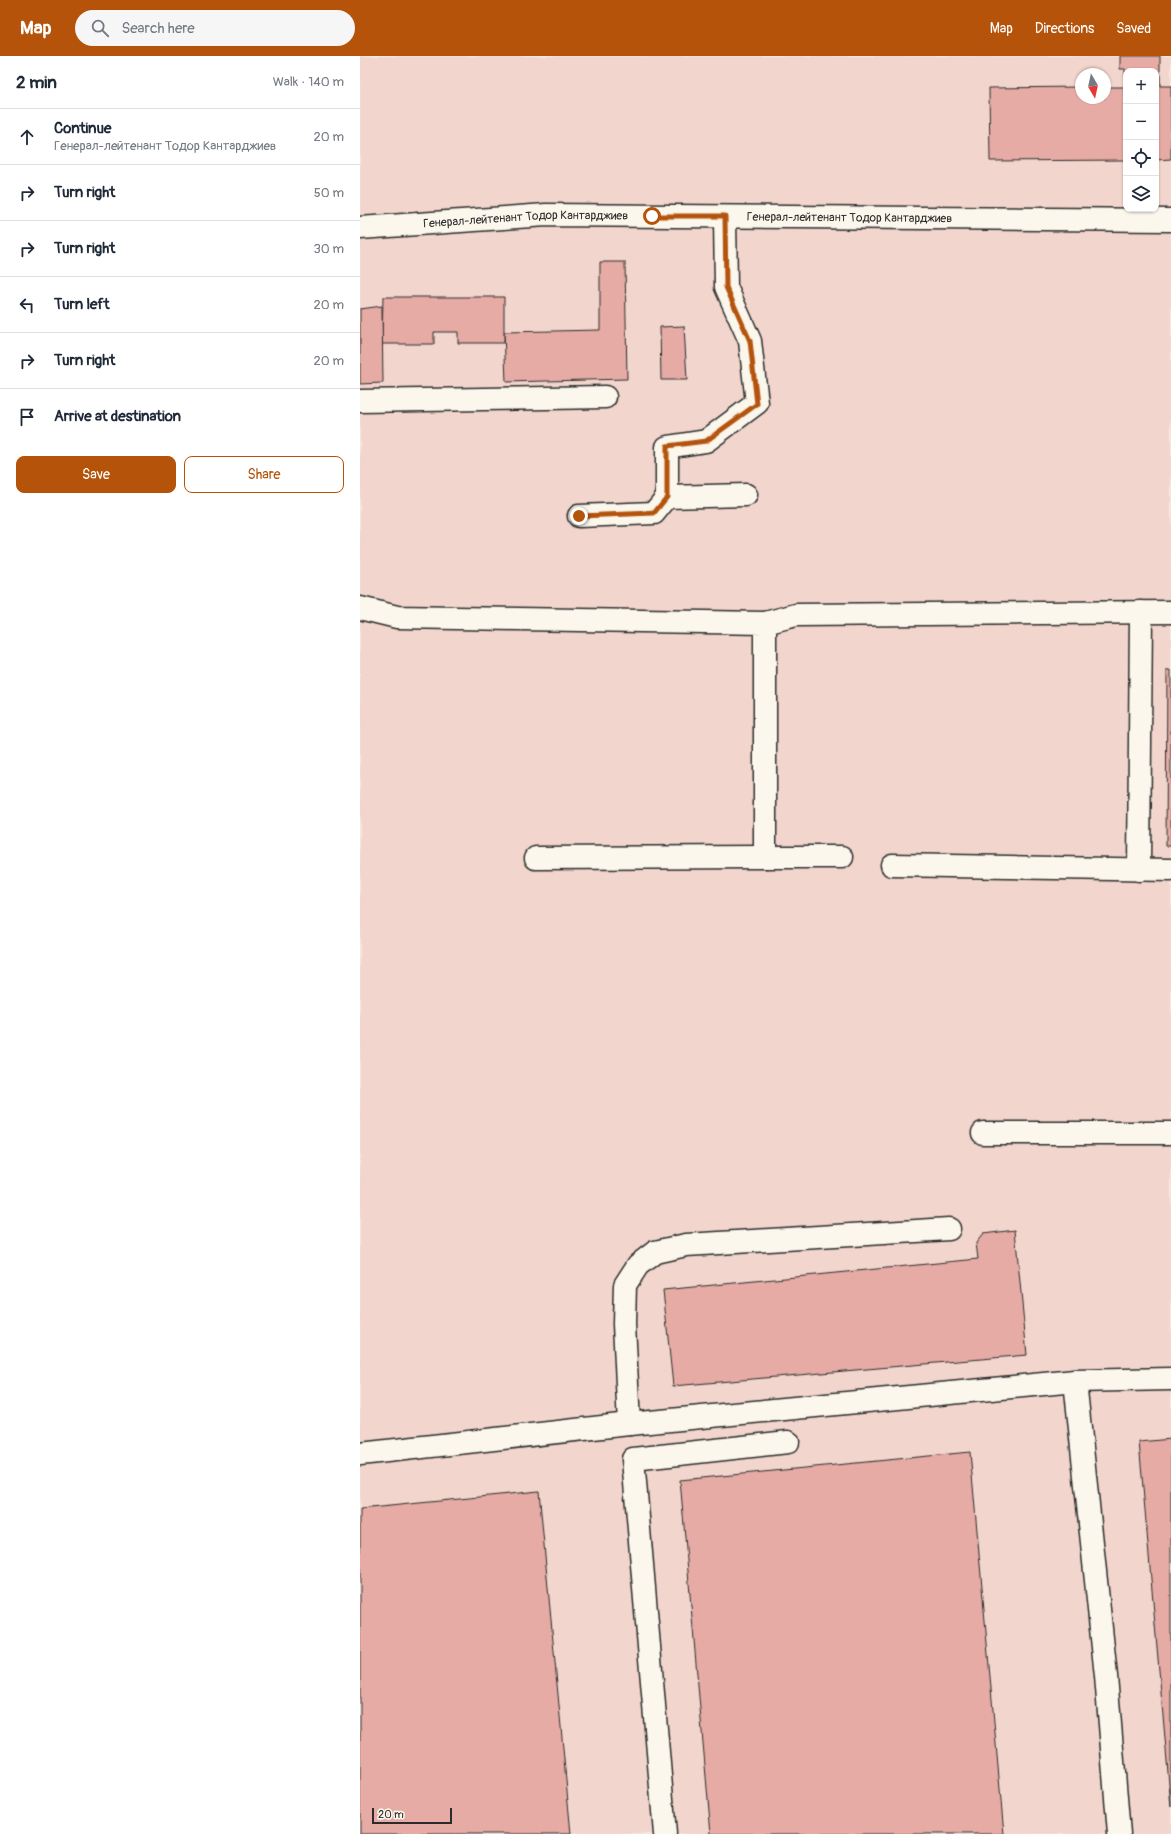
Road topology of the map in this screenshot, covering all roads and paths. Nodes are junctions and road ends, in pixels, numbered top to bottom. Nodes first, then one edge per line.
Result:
1 (725, 216) junction
2 (1171, 220) edge
3 (360, 228) edge
4 (605, 397) dead end
5 (360, 400) edge
6 (746, 495) dead end
7 (667, 497) junction
8 (579, 516) dead end
9 (360, 608) edge
10 (1141, 612) junction
11 (1171, 612) edge
12 (765, 623) junction
13 (765, 856) junction
14 (842, 857) dead end
15 (536, 858) dead end
16 (892, 865) dead end
17 (1139, 870) junction
18 (1171, 870) edge
19 (983, 1133) dead end
20 (1171, 1133) edge
21 (949, 1229) dead end
22 (1171, 1379) edge
23 (1075, 1381) junction
24 (629, 1424) junction
25 (788, 1442) dead end
26 (360, 1454) edge
27 (665, 1834) edge
28 (1119, 1834) edge

1 - 2 street, Генерал-лейтенант Тодор Кантарджиев
1 - 3 street, Генерал-лейтенант Тодор Кантарджиев
1 - 7 street
4 - 5 street
6 - 7 street
7 - 8 street
9 - 12 street
10 - 11 street
10 - 12 street
10 - 17 street
12 - 13 street
13 - 14 street
13 - 15 street
16 - 17 street
17 - 18 street
19 - 20 street
21 - 24 street
22 - 23 street
23 - 24 street
23 - 28 street
24 - 26 street
25 - 27 street

